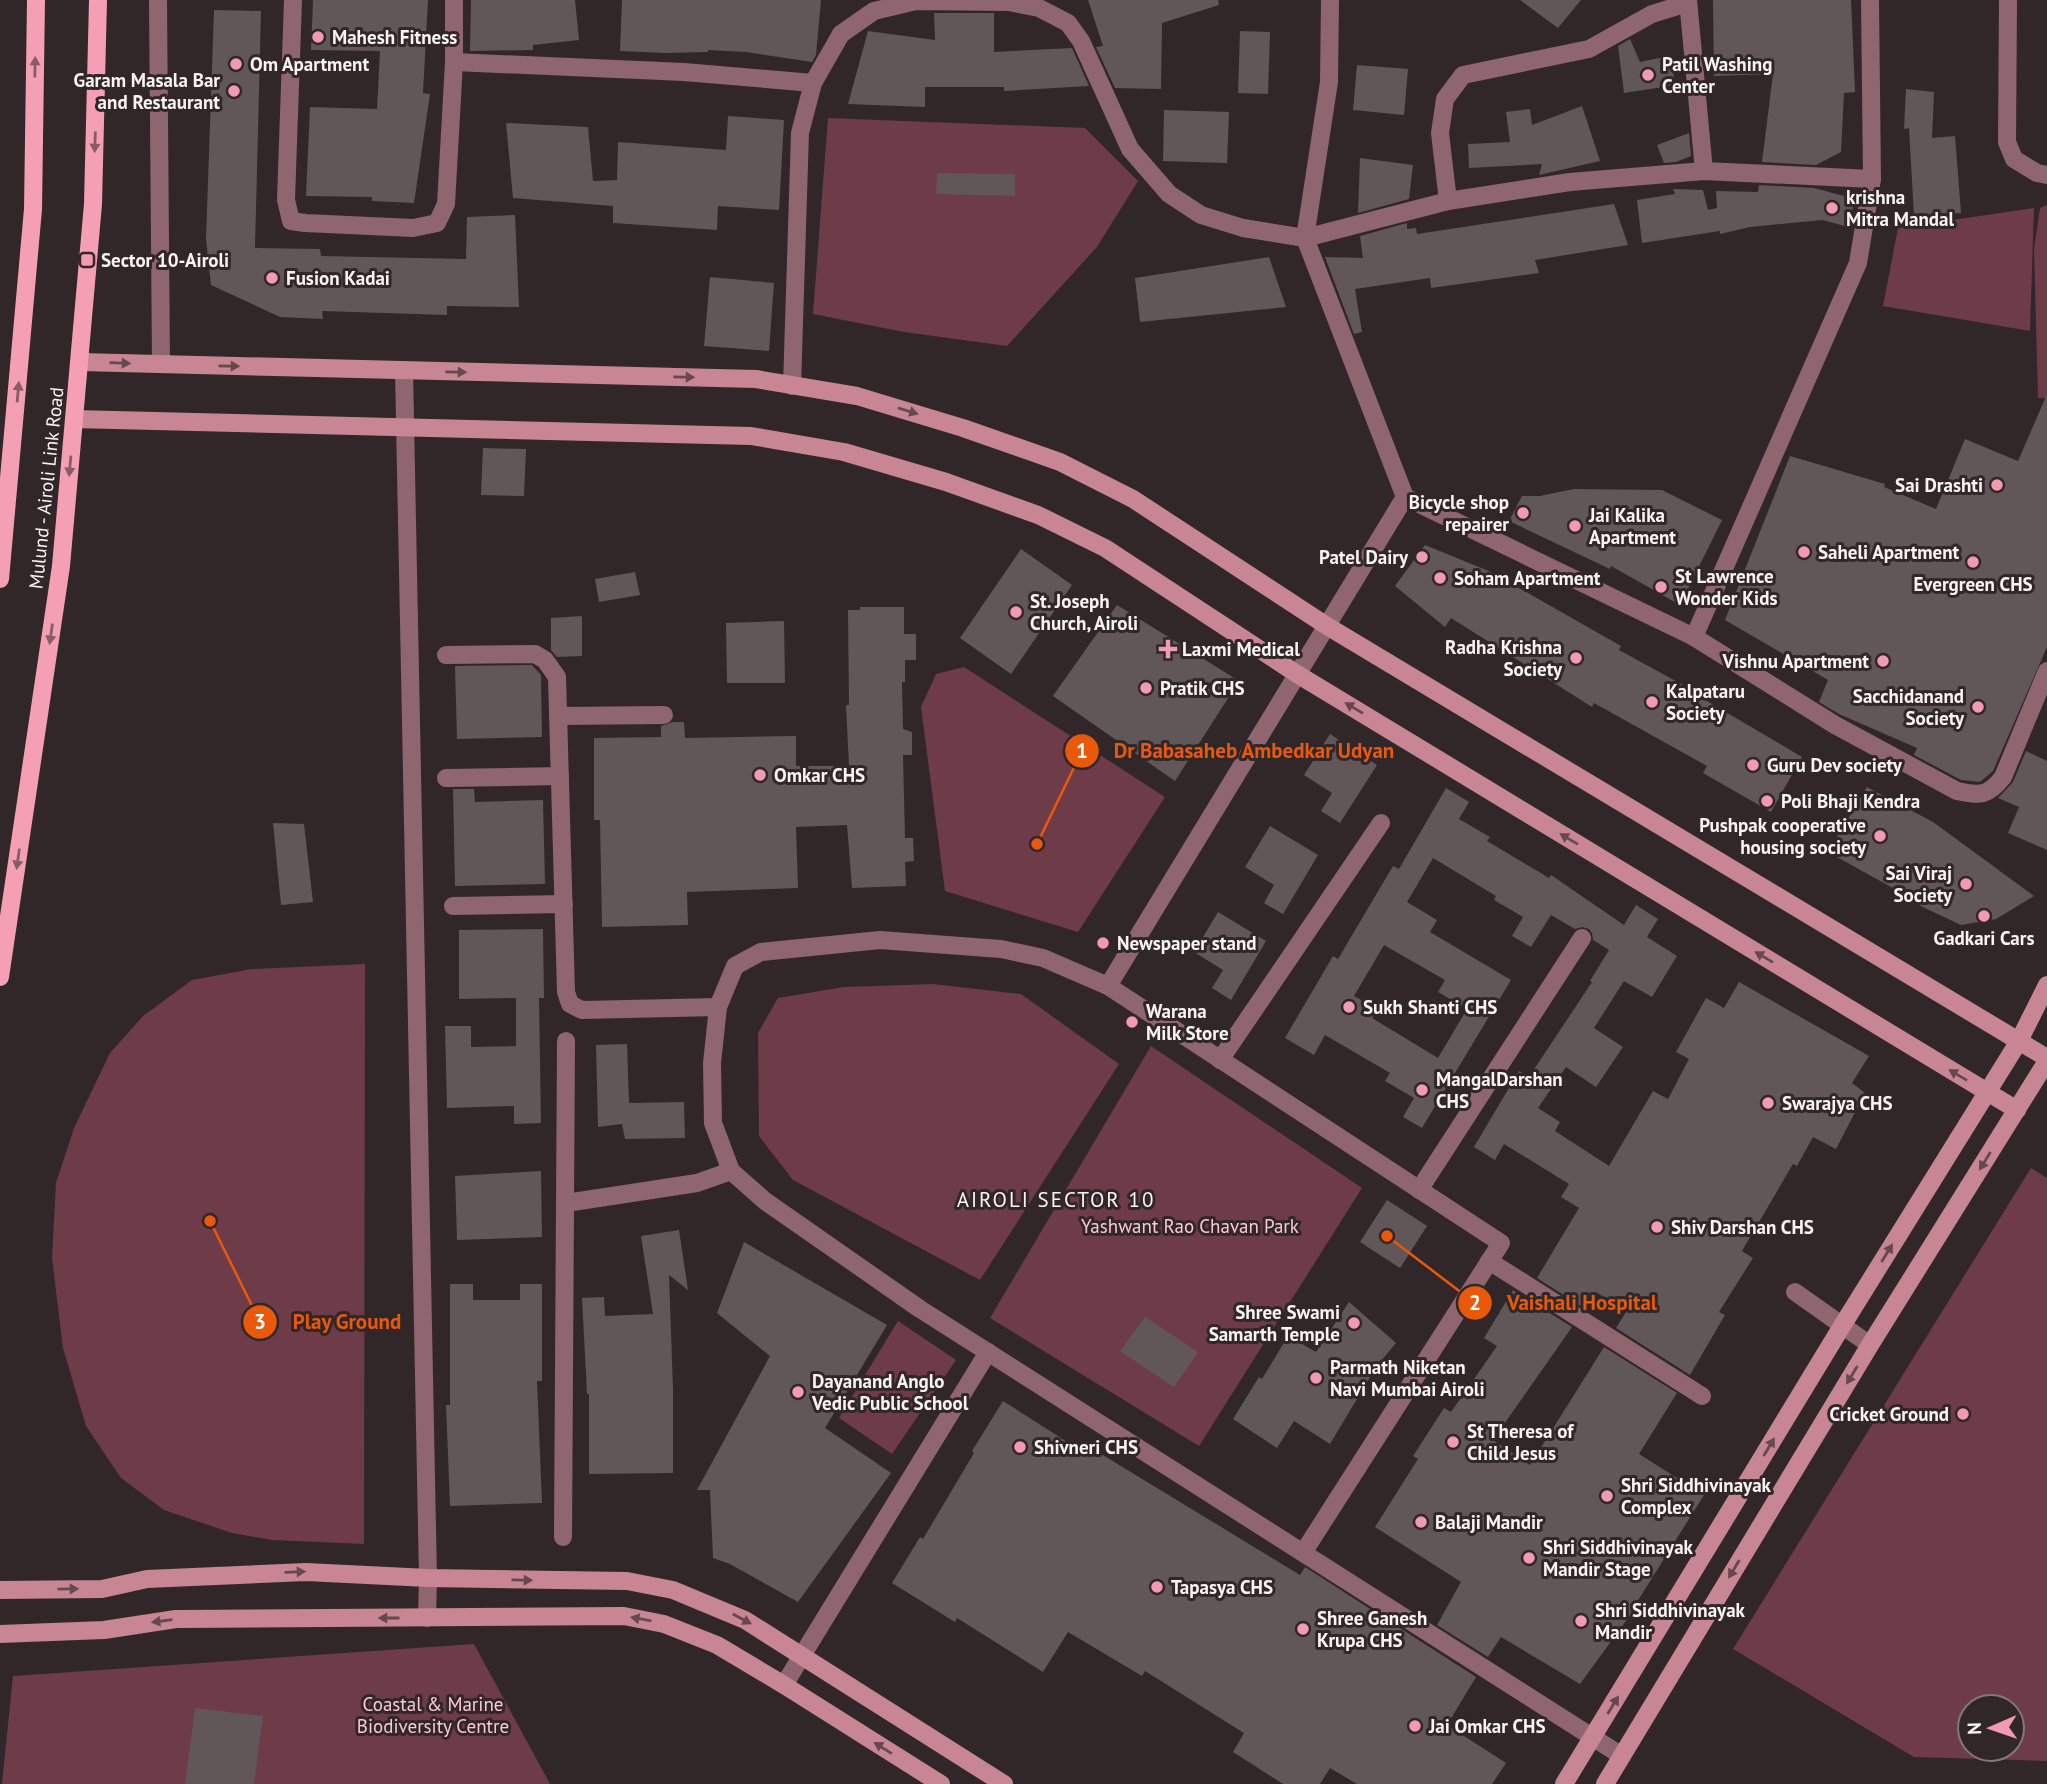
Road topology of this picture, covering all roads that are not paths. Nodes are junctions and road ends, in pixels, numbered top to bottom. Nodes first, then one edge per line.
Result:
1 (36, 0) edge
2 (99, 0) edge
3 (158, 0) edge
4 (293, 0) edge
5 (454, 0) edge
6 (1330, 0) edge
7 (1870, 0) edge
8 (2008, 0) edge
9 (1688, 2) edge
10 (871, 6) edge
11 (454, 62) junction
12 (813, 83) junction
13 (1704, 171) junction
14 (2047, 175) edge
15 (1872, 179) junction
16 (1448, 201) junction
17 (1305, 238) junction
18 (80, 362) junction
19 (161, 364) junction
20 (404, 370) junction
21 (792, 386) junction
22 (74, 419) junction
23 (404, 427) junction
24 (1405, 497) junction
25 (0, 579) edge
26 (1327, 626) junction
27 (1694, 638) junction
28 (446, 655) dead end
29 (2047, 671) edge
30 (1297, 674) junction
31 (664, 715) dead end
32 (558, 716) junction
33 (560, 776) junction
34 (446, 778) dead end
35 (1381, 823) dead end
36 (564, 904) junction
37 (453, 906) dead end
38 (1581, 938) dead end
39 (0, 977) edge
40 (2047, 985) edge
41 (1108, 986) junction
42 (718, 1007) junction
43 (566, 1041) dead end
44 (2019, 1041) junction
45 (1220, 1060) junction
46 (2047, 1060) edge
47 (1987, 1093) junction
48 (2017, 1110) junction
49 (731, 1171) junction
50 (1419, 1190) junction
51 (566, 1202) junction
52 (1489, 1261) junction
53 (1795, 1292) dead end
54 (1842, 1326) junction
55 (1870, 1345) junction
56 (988, 1352) junction
57 (1702, 1396) dead end
58 (563, 1537) dead end
59 (1303, 1553) junction
60 (428, 1578) junction
61 (0, 1590) edge
62 (427, 1618) junction
63 (0, 1634) edge
64 (802, 1657) junction
65 (784, 1685) junction
66 (1593, 1738) junction
67 (1622, 1756) junction
68 (941, 1784) edge
69 (1004, 1784) edge
70 (1564, 1784) edge
71 (1605, 1784) edge

25 -> 1 main road, Mulund - Airoli Link Road
2 -> 18 main road, Mulund - Airoli Link Road
3 - 19 street
4 - 11 street
5 - 11 street
6 - 17 street
7 - 15 street
8 - 14 street
9 - 13 street
9 - 16 street
10 - 12 street
10 - 17 street
11 - 12 street
12 - 21 street
13 - 15 street
13 - 16 street
15 - 27 street
16 - 17 street
17 - 24 street
18 -> 19 street
18 - 22 main road, Mulund - Airoli Link Road
19 -> 20 street
20 -> 21 street
20 - 23 street
21 -> 26 street
22 - 23 street
22 -> 39 main road, Mulund - Airoli Link Road
23 - 30 street
23 - 60 street
24 - 26 street
24 - 27 street
26 - 30 street
26 - 44 street
27 - 29 street
28 - 32 street
30 - 41 street
47 -> 30 street
31 - 32 street
32 - 33 street
33 - 34 street
33 - 36 street
35 - 45 street
36 - 37 street
36 - 42 street
38 - 50 street
40 - 44 street
41 - 42 street
41 - 45 street
42 - 49 street
43 - 51 street
44 - 46 street
44 - 47 street
45 - 50 street
46 - 48 street
47 - 48 street
54 -> 47 street
48 -> 55 street
49 - 51 street
49 - 56 street
50 - 52 street
51 - 58 street
52 - 57 street
52 - 59 street
53 - 54 street
54 - 55 street
66 -> 54 street
55 -> 67 street
56 - 59 street
56 - 64 street
59 - 66 street
61 -> 60 street
60 - 62 street
60 -> 64 street
62 -> 63 street
65 -> 62 street
64 - 65 street
64 - 69 street
68 -> 65 street
66 - 67 street
66 - 70 street
67 - 71 street

